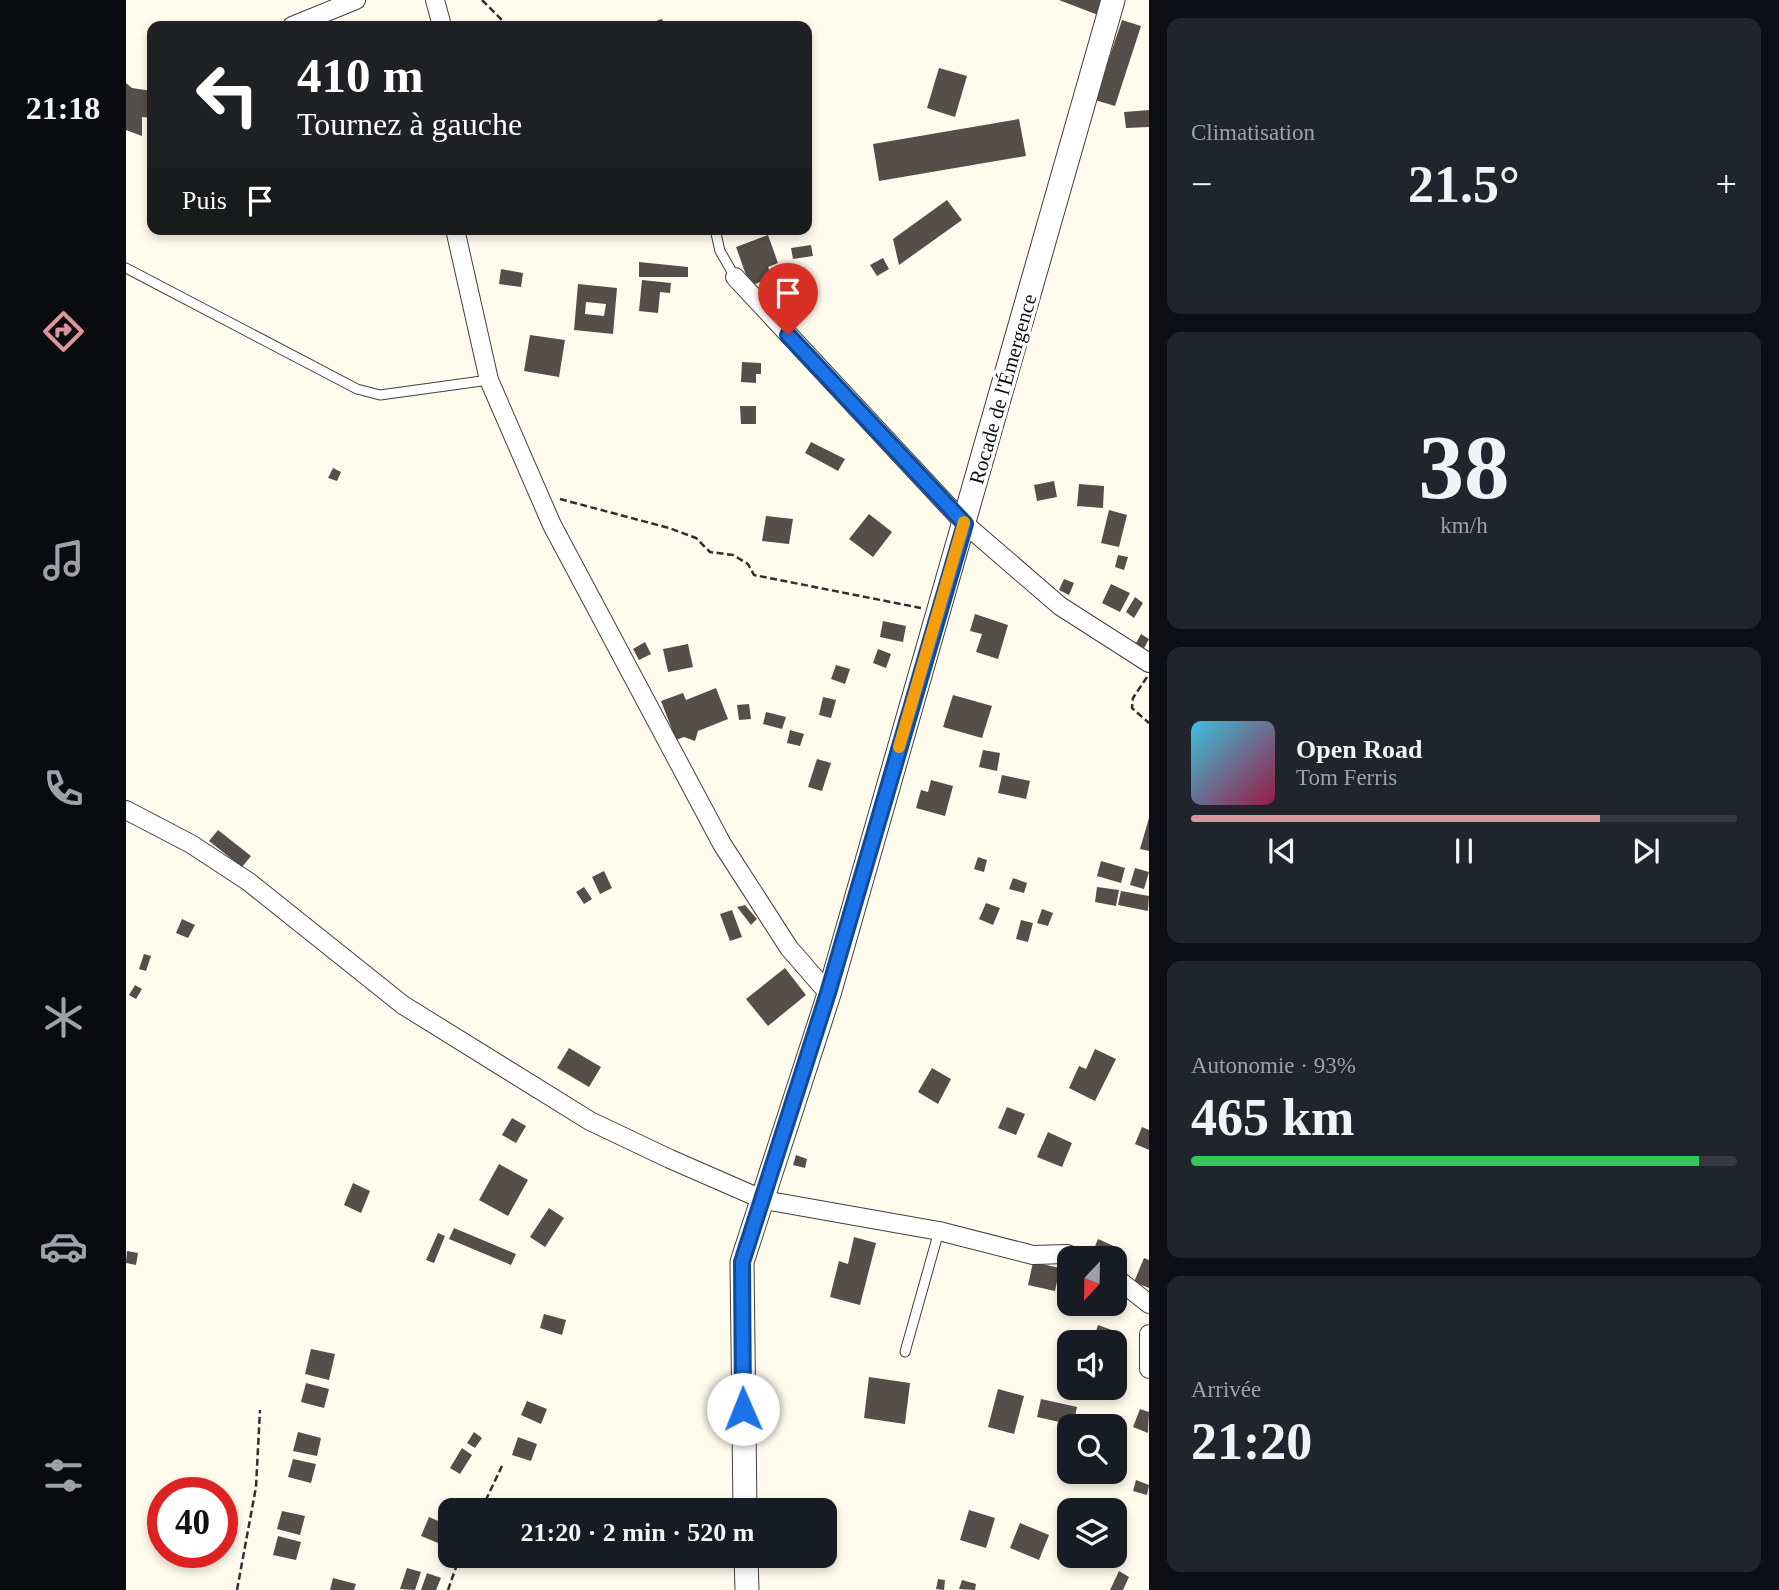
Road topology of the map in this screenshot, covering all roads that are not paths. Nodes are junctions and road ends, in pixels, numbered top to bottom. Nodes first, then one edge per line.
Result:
1 (356, 0) edge
2 (435, 0) edge
3 (1113, 0) edge
4 (304, 21) edge
5 (441, 21) edge
6 (456, 235) edge
7 (716, 235) edge
8 (126, 268) edge
9 (735, 276) joint
10 (489, 380) junction
11 (965, 524) junction
12 (1149, 663) edge
13 (126, 810) edge
14 (828, 993) junction
15 (764, 1200) junction
16 (939, 1231) junction
17 (1057, 1254) edge
18 (1127, 1287) edge
19 (1149, 1304) edge
20 (1149, 1334) edge
21 (905, 1352) dead end
22 (1149, 1369) edge
23 (745, 1498) edge
24 (746, 1568) edge
25 (747, 1590) edge

1 - 4 street
2 - 5 street
3 - 11 street, Rocade de l'Émergence
6 - 10 street
7 - 9 lane
8 - 10 lane
9 - 11 street
10 - 14 street
11 - 12 street
11 - 14 street, Rocade de l'Émergence
13 - 15 street
14 - 15 street, Rocade de l'Émergence
15 - 16 street
15 - 23 street, Rocade de l'Émergence
16 - 17 street
16 - 21 lane
18 - 19 street
20 - 22 street
24 - 25 street

